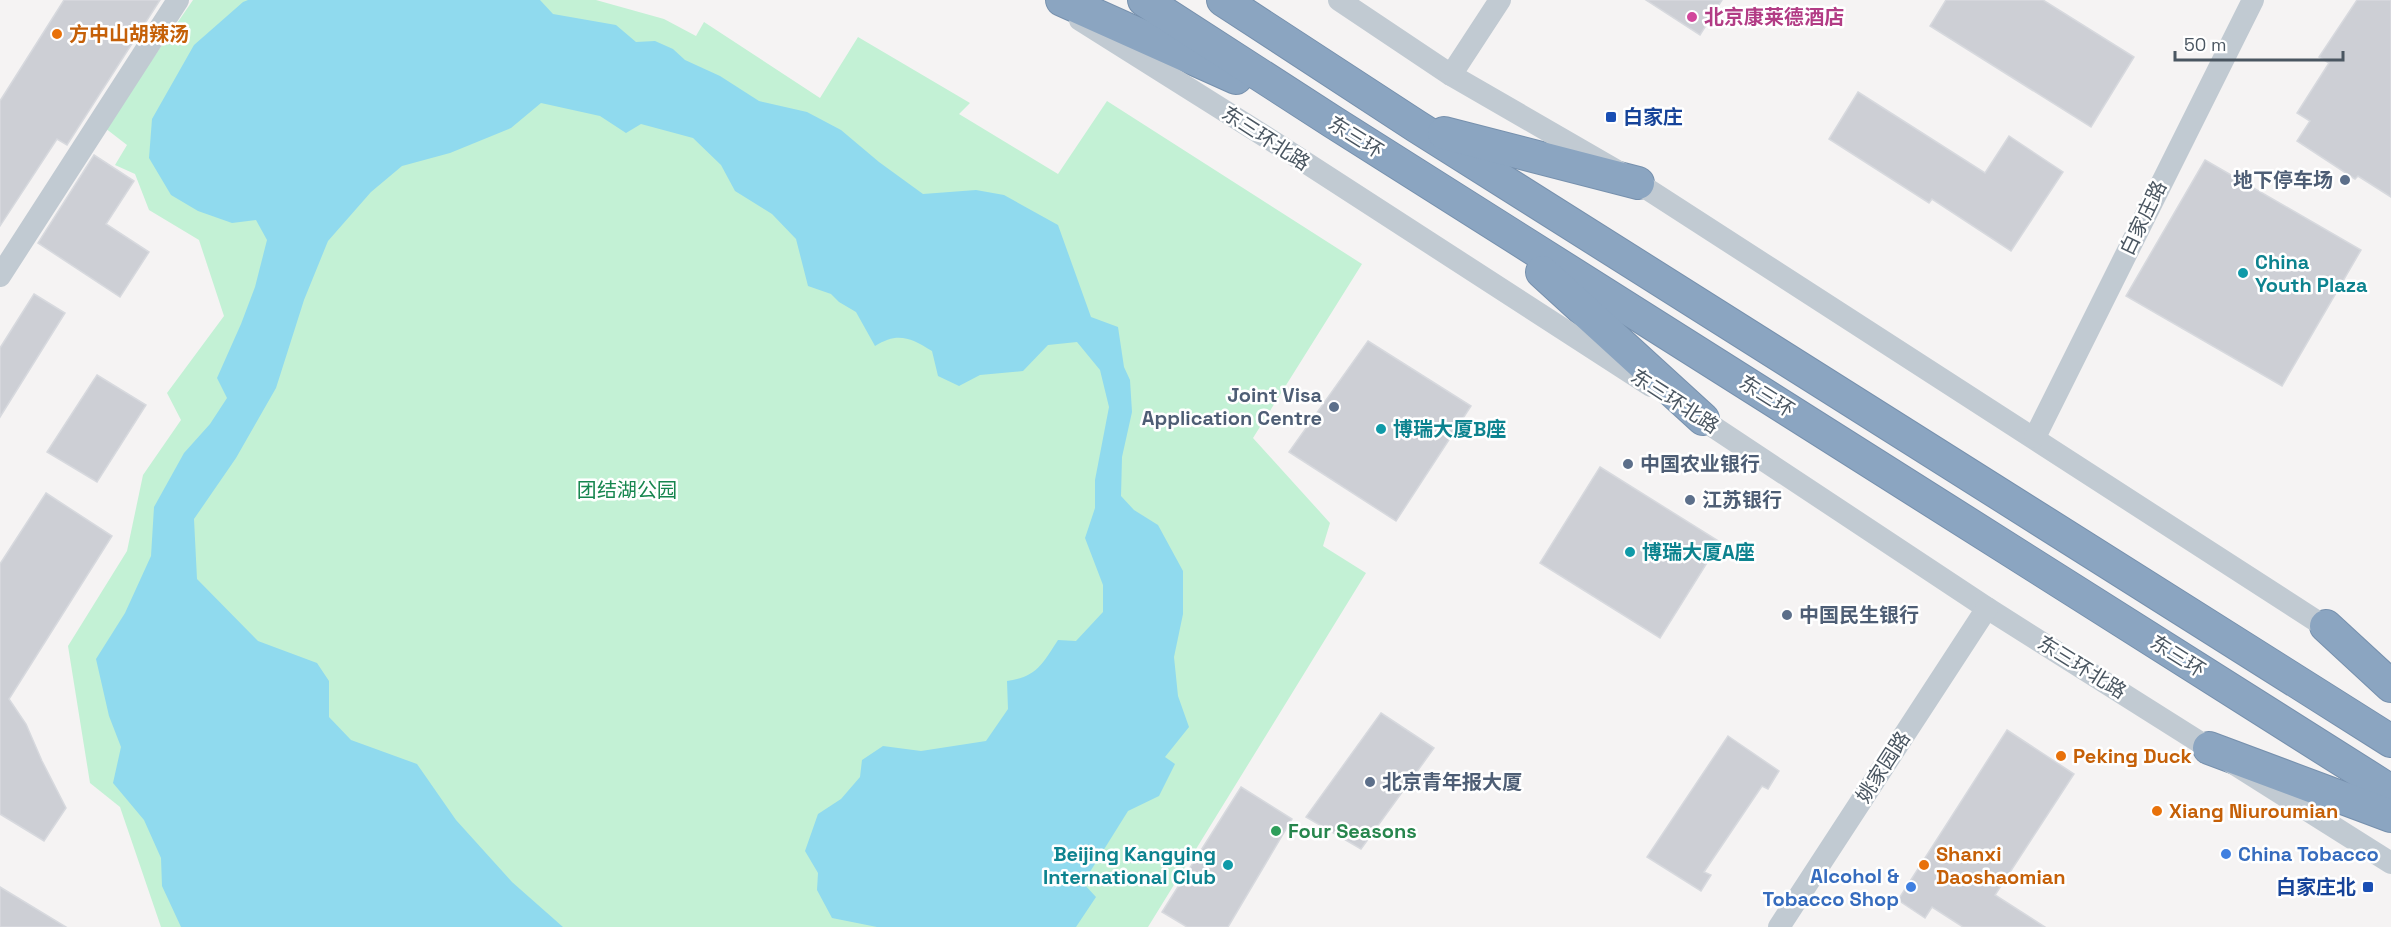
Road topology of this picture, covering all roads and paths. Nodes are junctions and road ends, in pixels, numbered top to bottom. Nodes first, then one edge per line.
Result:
1 (178, 0) edge
2 (1048, 0) edge
3 (1062, 0) edge
4 (1144, 0) edge
5 (1223, 0) edge
6 (1339, 0) edge
7 (1500, 0) edge
8 (2253, 0) edge
9 (1451, 75) junction
10 (1333, 122) junction
11 (1416, 126) junction
12 (1638, 183) junction
13 (1481, 216) junction
14 (0, 276) edge
15 (1703, 419) junction
16 (2035, 437) junction
17 (1987, 608) junction
18 (2326, 626) junction
19 (2391, 672) edge
20 (2391, 686) edge
21 (2391, 741) edge
22 (2209, 748) junction
23 (2391, 791) edge
24 (2391, 816) edge
25 (2391, 863) edge
26 (1779, 927) edge

1 - 14 street
2 - 15 street, 东三环北路
3 - 10 highway
4 - 10 highway, 东三环
5 - 11 highway
6 - 9 street
7 - 9 street
8 - 16 street, 白家庄路
9 - 12 street
10 - 13 highway, 东三环
11 - 12 highway
11 - 21 highway
12 - 16 street
13 - 15 highway
13 - 23 highway, 东三环
15 - 17 street, 东三环北路
16 - 18 street
17 - 22 street, 东三环北路
17 - 26 street, 姚家园路
18 - 19 street
18 - 20 highway
22 - 24 highway
22 - 25 street, 东三环北路

